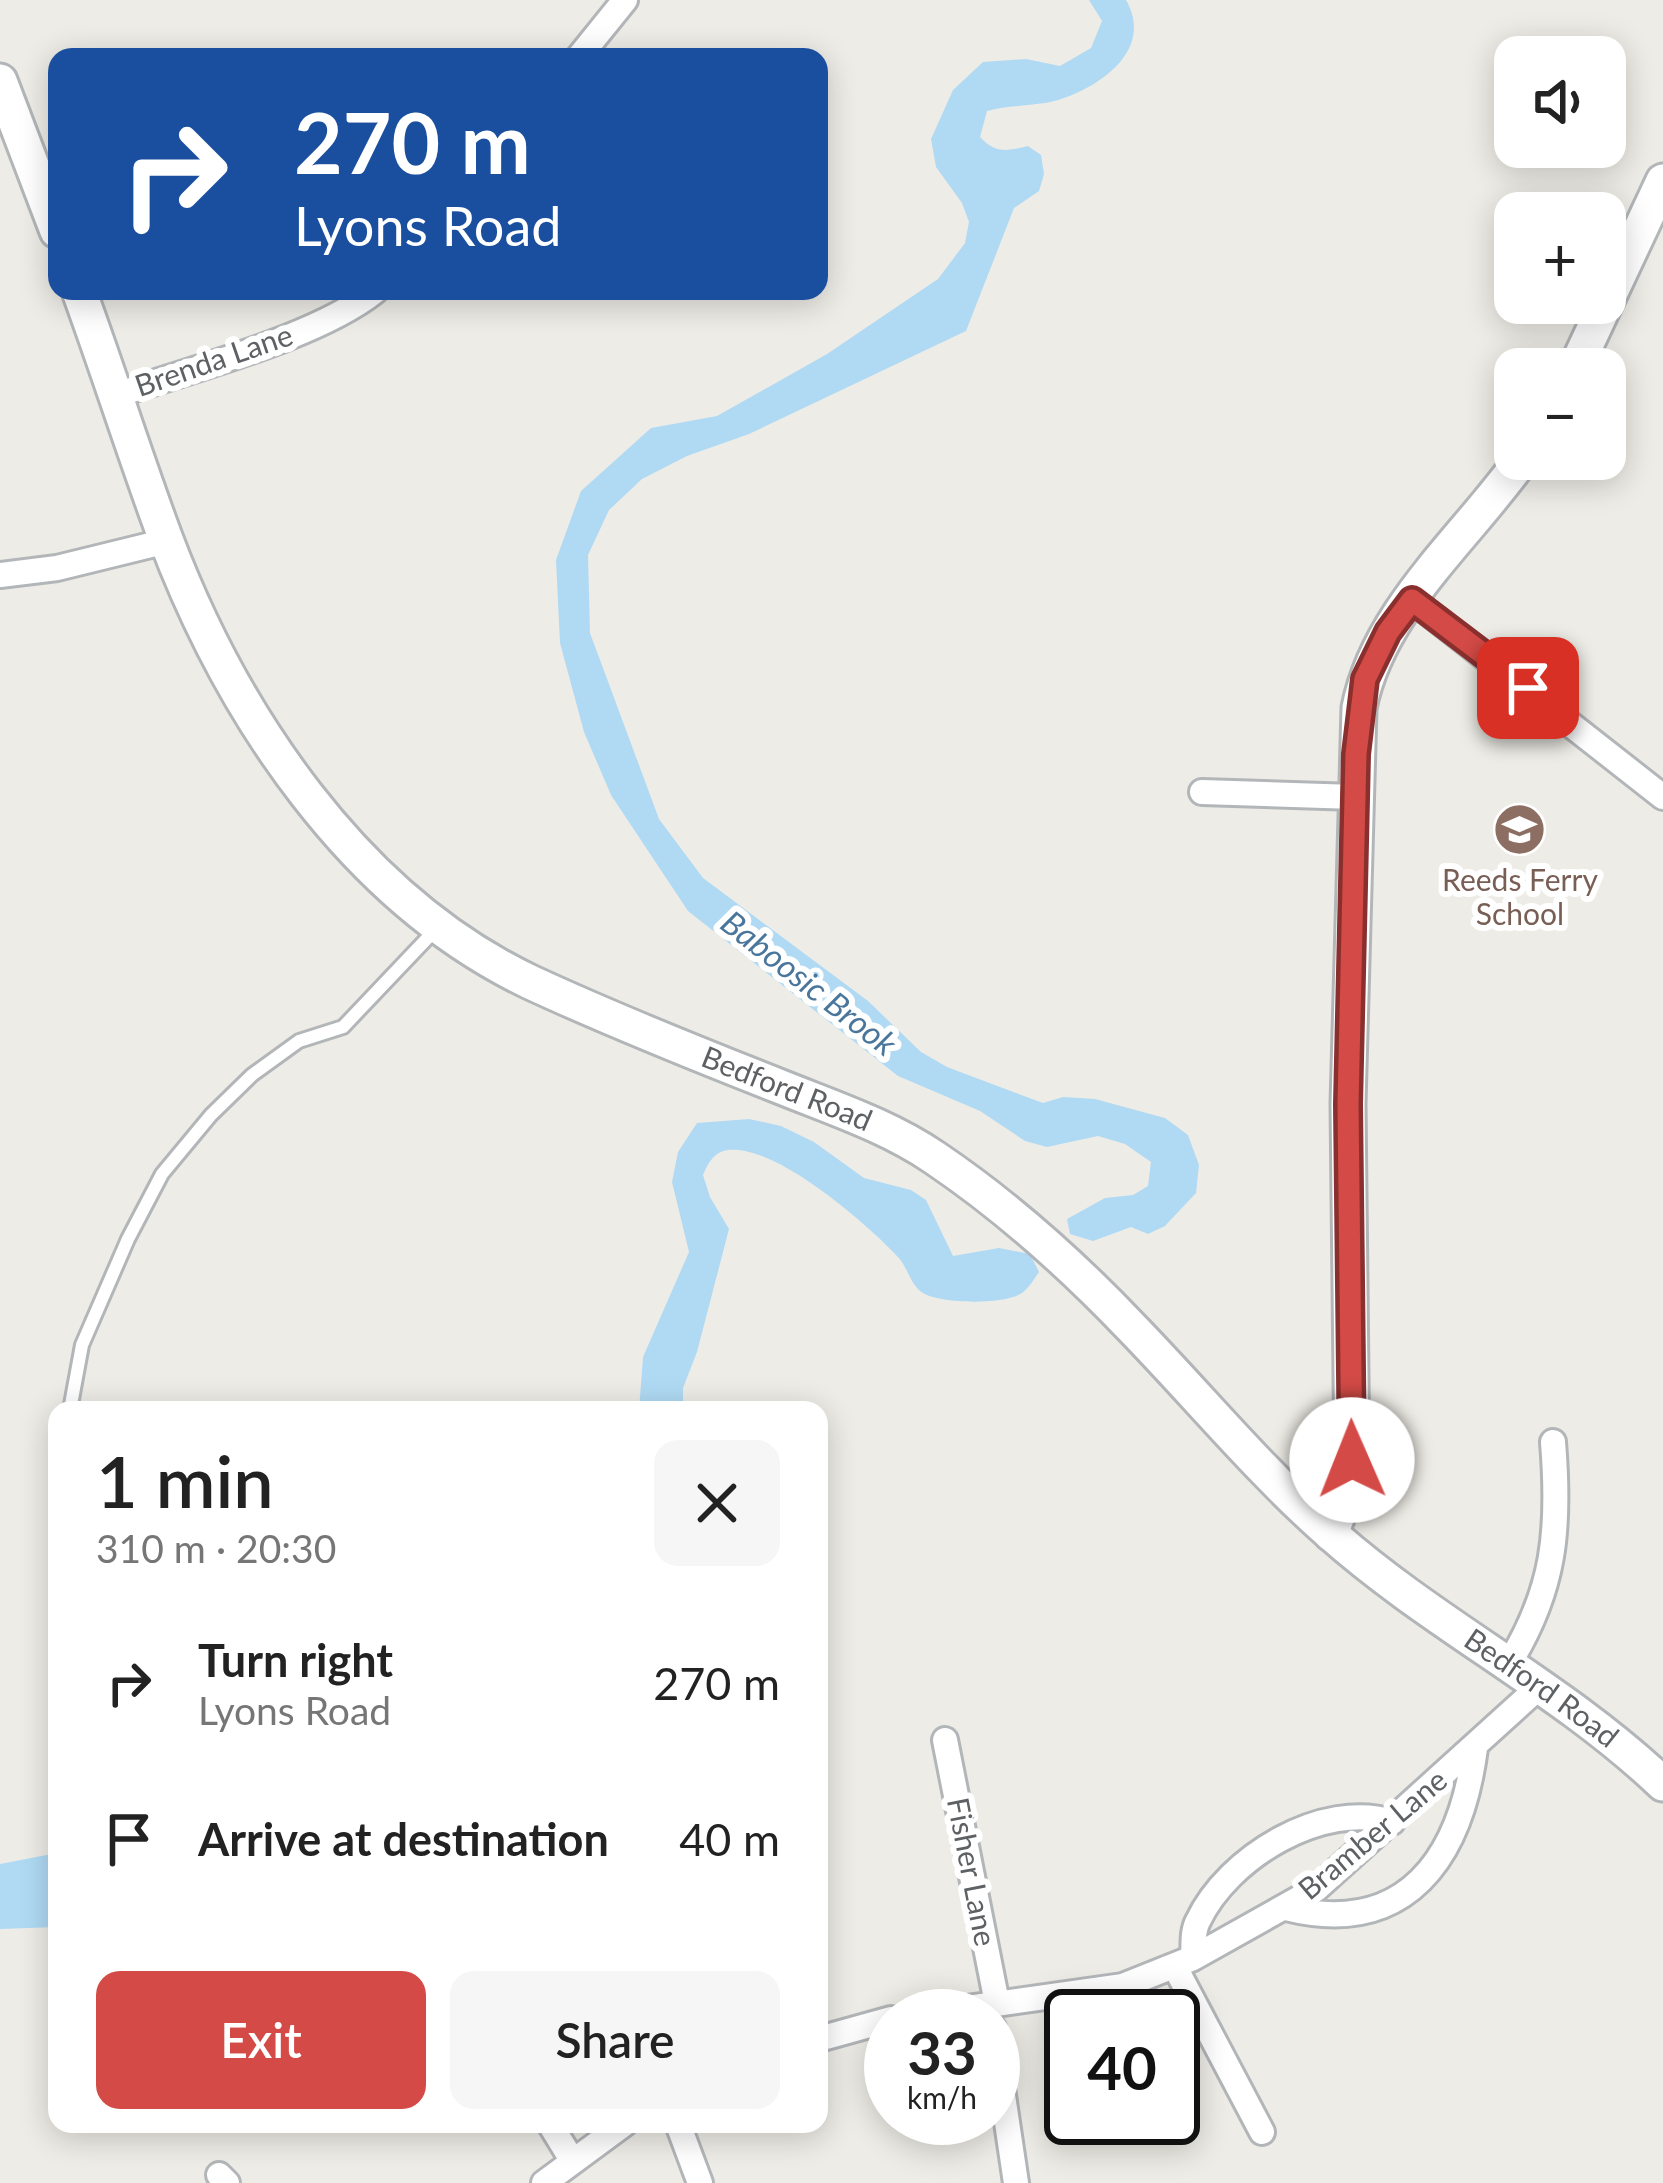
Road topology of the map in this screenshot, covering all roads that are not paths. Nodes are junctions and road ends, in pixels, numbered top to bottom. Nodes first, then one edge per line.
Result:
1 (625, 0) edge
2 (586, 48) edge
3 (0, 81) edge
4 (1663, 181) edge
5 (48, 207) edge
6 (82, 300) edge
7 (361, 300) edge
8 (1585, 348) edge
9 (117, 395) junction
10 (1506, 480) edge
11 (166, 541) junction
12 (0, 575) edge
13 (1412, 600) junction
14 (1202, 792) dead end
15 (1354, 796) junction
16 (1663, 796) edge
17 (439, 926) junction
18 (72, 1401) edge
19 (1553, 1442) dead end
20 (1331, 1534) junction
21 (1508, 1665) junction
22 (1540, 1686) junction
23 (945, 1740) dead end
24 (1475, 1748) junction
25 (1663, 1784) edge
26 (1392, 1822) junction
27 (1286, 1908) junction
28 (1184, 1962) junction
29 (989, 1989) edge
30 (1020, 2007) edge
31 (864, 2026) edge
32 (828, 2036) edge
33 (1262, 2132) dead end
34 (556, 2133) edge
35 (611, 2133) edge
36 (681, 2133) edge
37 (1011, 2145) edge
38 (572, 2160) junction
39 (544, 2183) edge
40 (700, 2183) edge
41 (1016, 2183) edge

1 - 2 street
3 - 5 street
4 - 8 street
6 - 9 street, Bedford Road
7 - 9 street, Brenda Lane
9 - 11 street, Bedford Road
10 - 13 street
11 - 12 street
11 - 17 street, Bedford Road
13 - 15 street
13 - 16 street
14 - 15 street
15 - 20 street
17 - 18 lane
17 - 20 street, Bedford Road
19 - 21 street
20 - 21 street, Bedford Road
21 - 22 street, Bedford Road
22 - 24 street, Bramber Lane
22 - 25 street, Bedford Road
23 - 29 street, Fisher Lane
24 - 26 street, Bramber Lane
24 - 27 street
26 - 27 street, Bramber Lane
26 - 28 street
27 - 28 street, Bramber Lane
28 - 30 street, Bramber Lane
28 - 33 street
31 - 32 street
34 - 38 street
35 - 38 street
36 - 40 street
37 - 41 street, Fisher Lane
38 - 39 street

